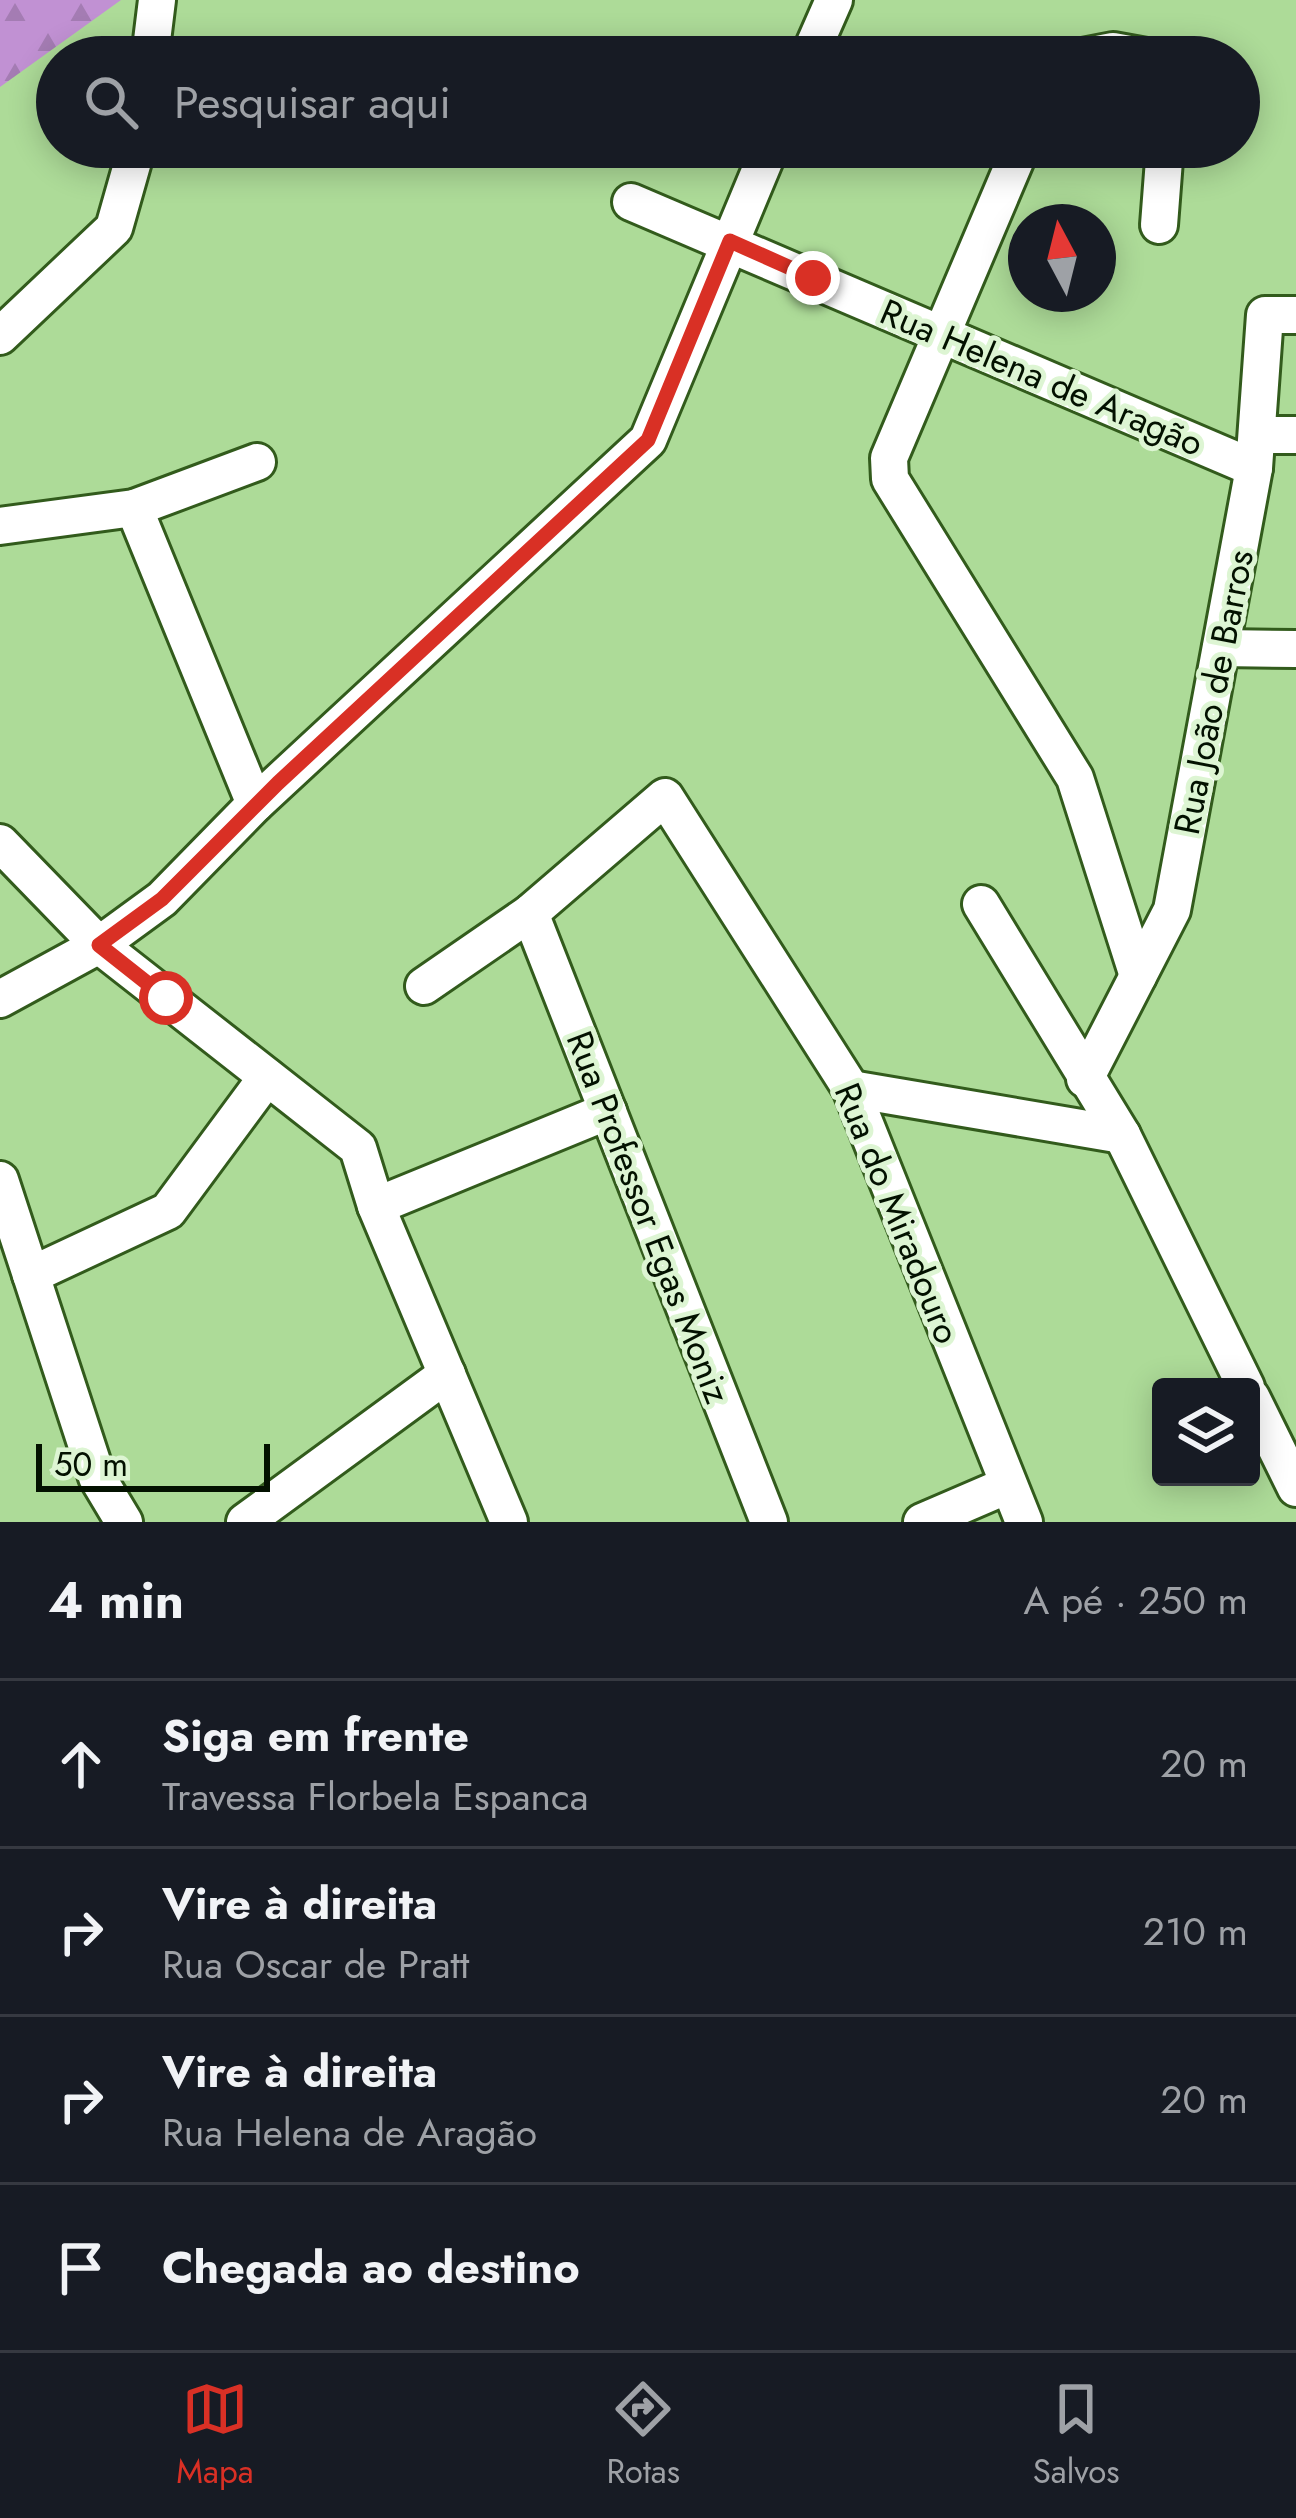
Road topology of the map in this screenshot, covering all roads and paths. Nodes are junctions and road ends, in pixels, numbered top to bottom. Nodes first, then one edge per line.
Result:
1 (158, 0) edge
2 (834, 0) edge
3 (153, 36) edge
4 (818, 36) edge
5 (131, 168) edge
6 (761, 168) edge
7 (1012, 168) edge
8 (1164, 168) edge
9 (631, 202) dead end
10 (1159, 225) dead end
11 (730, 241) junction
12 (1296, 315) edge
13 (938, 334) junction
14 (0, 336) edge
15 (1296, 435) edge
16 (1256, 451) junction
17 (257, 461) dead end
18 (134, 508) junction
19 (0, 526) edge
20 (1221, 648) junction
21 (1296, 649) edge
22 (255, 804) junction
23 (0, 843) edge
24 (981, 904) dead end
25 (530, 913) junction
26 (99, 945) junction
27 (1138, 976) junction
28 (424, 986) dead end
29 (0, 999) edge
30 (266, 1076) junction
31 (1085, 1079) junction
32 (851, 1089) junction
33 (608, 1111) junction
34 (1122, 1135) junction
35 (0, 1180) edge
36 (376, 1206) junction
37 (31, 1275) junction
38 (447, 1374) junction
39 (1242, 1378) edge
40 (1260, 1414) edge
41 (1008, 1485) junction
42 (1296, 1488) edge
43 (124, 1522) edge
44 (244, 1522) edge
45 (509, 1522) edge
46 (769, 1522) edge
47 (922, 1522) edge
48 (1024, 1522) edge

1 - 3 street
2 - 4 street
5 - 14 street
6 - 11 street
7 - 13 street
8 - 10 street
9 - 11 street, Rua Helena de Aragão
11 - 13 street, Rua Helena de Aragão
11 - 22 street
12 - 16 street, Rua João de Barros
13 - 16 street, Rua Helena de Aragão
13 - 27 street
15 - 16 street
16 - 20 street, Rua João de Barros
17 - 18 street
18 - 19 street
18 - 22 street
20 - 21 street
20 - 27 street, Rua João de Barros
22 - 26 street
23 - 26 street
24 - 31 street
25 - 28 street
25 - 32 street, Rua do Miradouro
25 - 33 street, Rua Professor Egas Moniz
26 - 29 street
26 - 30 street
27 - 31 street, Rua João de Barros
30 - 36 street
30 - 37 street
31 - 34 street
32 - 34 street
32 - 41 street, Rua do Miradouro
33 - 36 street
33 - 46 street, Rua Professor Egas Moniz
34 - 39 street
35 - 37 street
36 - 38 street
37 - 43 street
38 - 44 street
38 - 45 street
40 - 42 street
41 - 47 street
41 - 48 street, Rua do Miradouro

